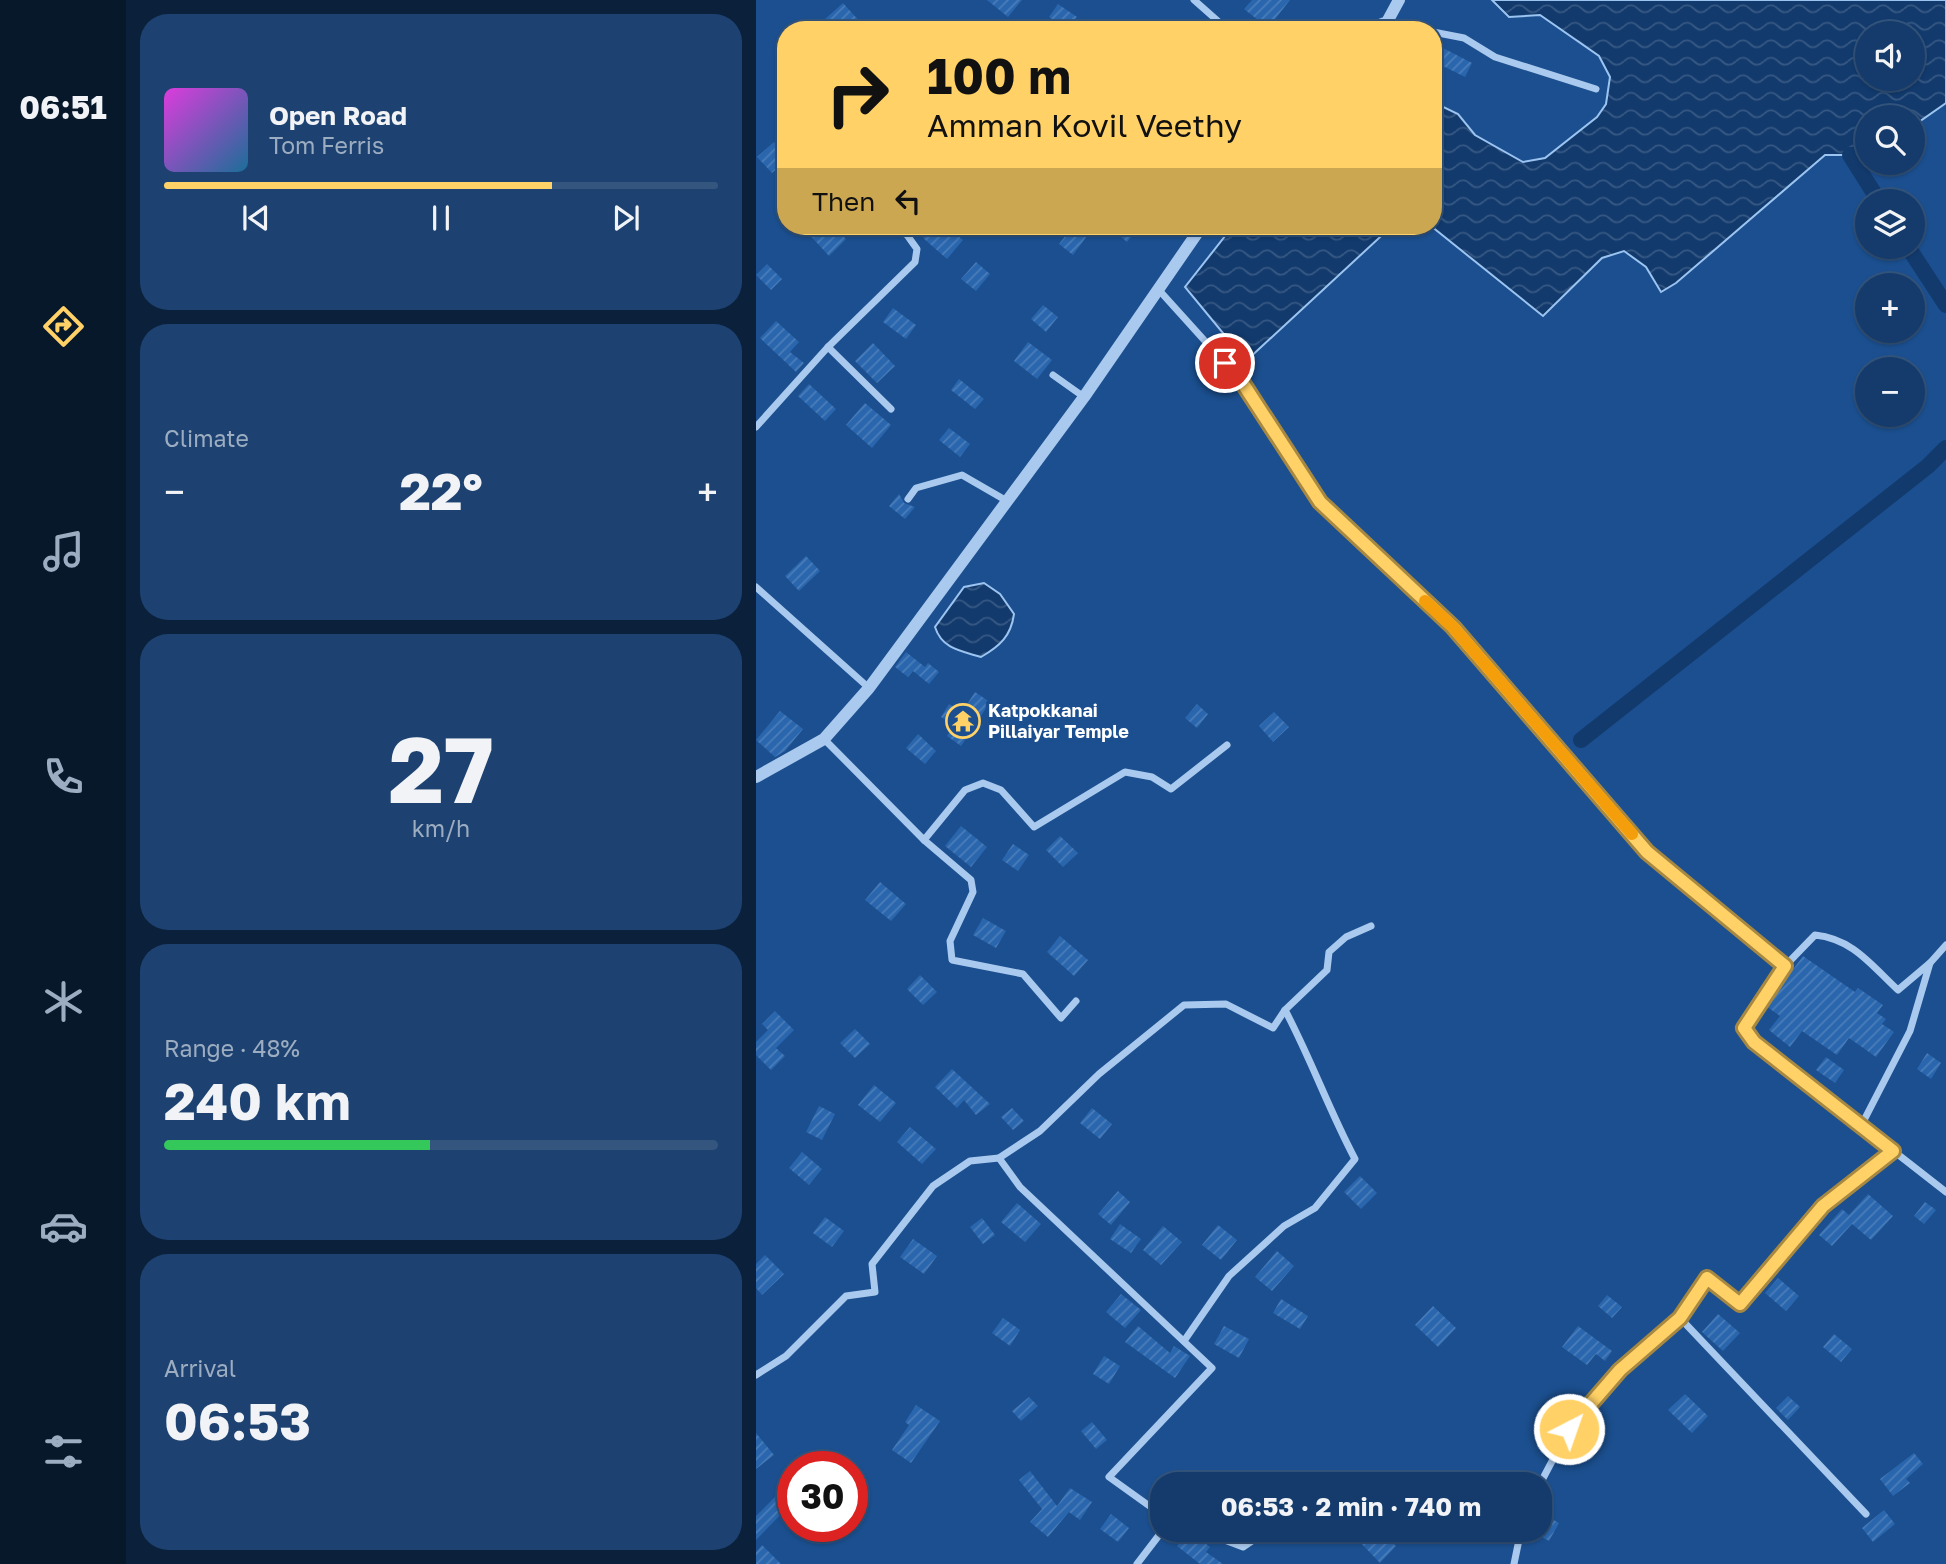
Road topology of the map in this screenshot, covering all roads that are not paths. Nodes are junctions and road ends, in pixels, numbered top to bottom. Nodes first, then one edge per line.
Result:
1 (1194, 0) edge
2 (1399, 0) edge
3 (1218, 21) edge
4 (1388, 21) edge
5 (1442, 34) edge
6 (1596, 89) dead end
7 (907, 235) edge
8 (1195, 235) edge
9 (1158, 289) junction
10 (828, 347) junction
11 (1053, 375) dead end
12 (1084, 397) junction
13 (891, 409) dead end
14 (756, 427) edge
15 (908, 499) dead end
16 (1007, 502) junction
17 (756, 587) edge
18 (869, 688) junction
19 (824, 739) junction
20 (1227, 744) dead end
21 (756, 777) edge
22 (924, 840) junction
23 (1371, 926) dead end
24 (1946, 945) edge
25 (1930, 963) junction
26 (1785, 966) junction
27 (1076, 1000) dead end
28 (1285, 1010) junction
29 (1861, 1126) junction
30 (1893, 1151) junction
31 (999, 1158) junction
32 (1946, 1192) edge
33 (1680, 1318) junction
34 (1184, 1341) junction
35 (756, 1375) edge
36 (1546, 1472) edge
37 (1150, 1506) edge
38 (1866, 1514) dead end
39 (1154, 1542) edge
40 (1230, 1542) edge
41 (1250, 1542) edge
42 (1519, 1542) edge
43 (1137, 1564) edge
44 (1514, 1564) edge

1 - 3 street
2 - 4 street
5 - 6 street
7 - 10 street
8 - 9 street
9 - 12 street
9 - 26 street
10 - 13 street
10 - 14 street
11 - 12 street
12 - 16 street
15 - 16 street
16 - 18 street
17 - 18 street
18 - 19 street
19 - 21 street
19 - 22 street
20 - 22 street
22 - 27 street
23 - 28 street
24 - 25 street
25 - 26 street
25 - 29 street
26 - 29 street
28 - 31 street
28 - 34 street
29 - 30 street
30 - 32 street
30 - 33 street
31 - 34 street
31 - 35 street
33 - 36 street
33 - 38 street
34 - 37 street
39 - 43 street
40 - 41 street
42 - 44 street

